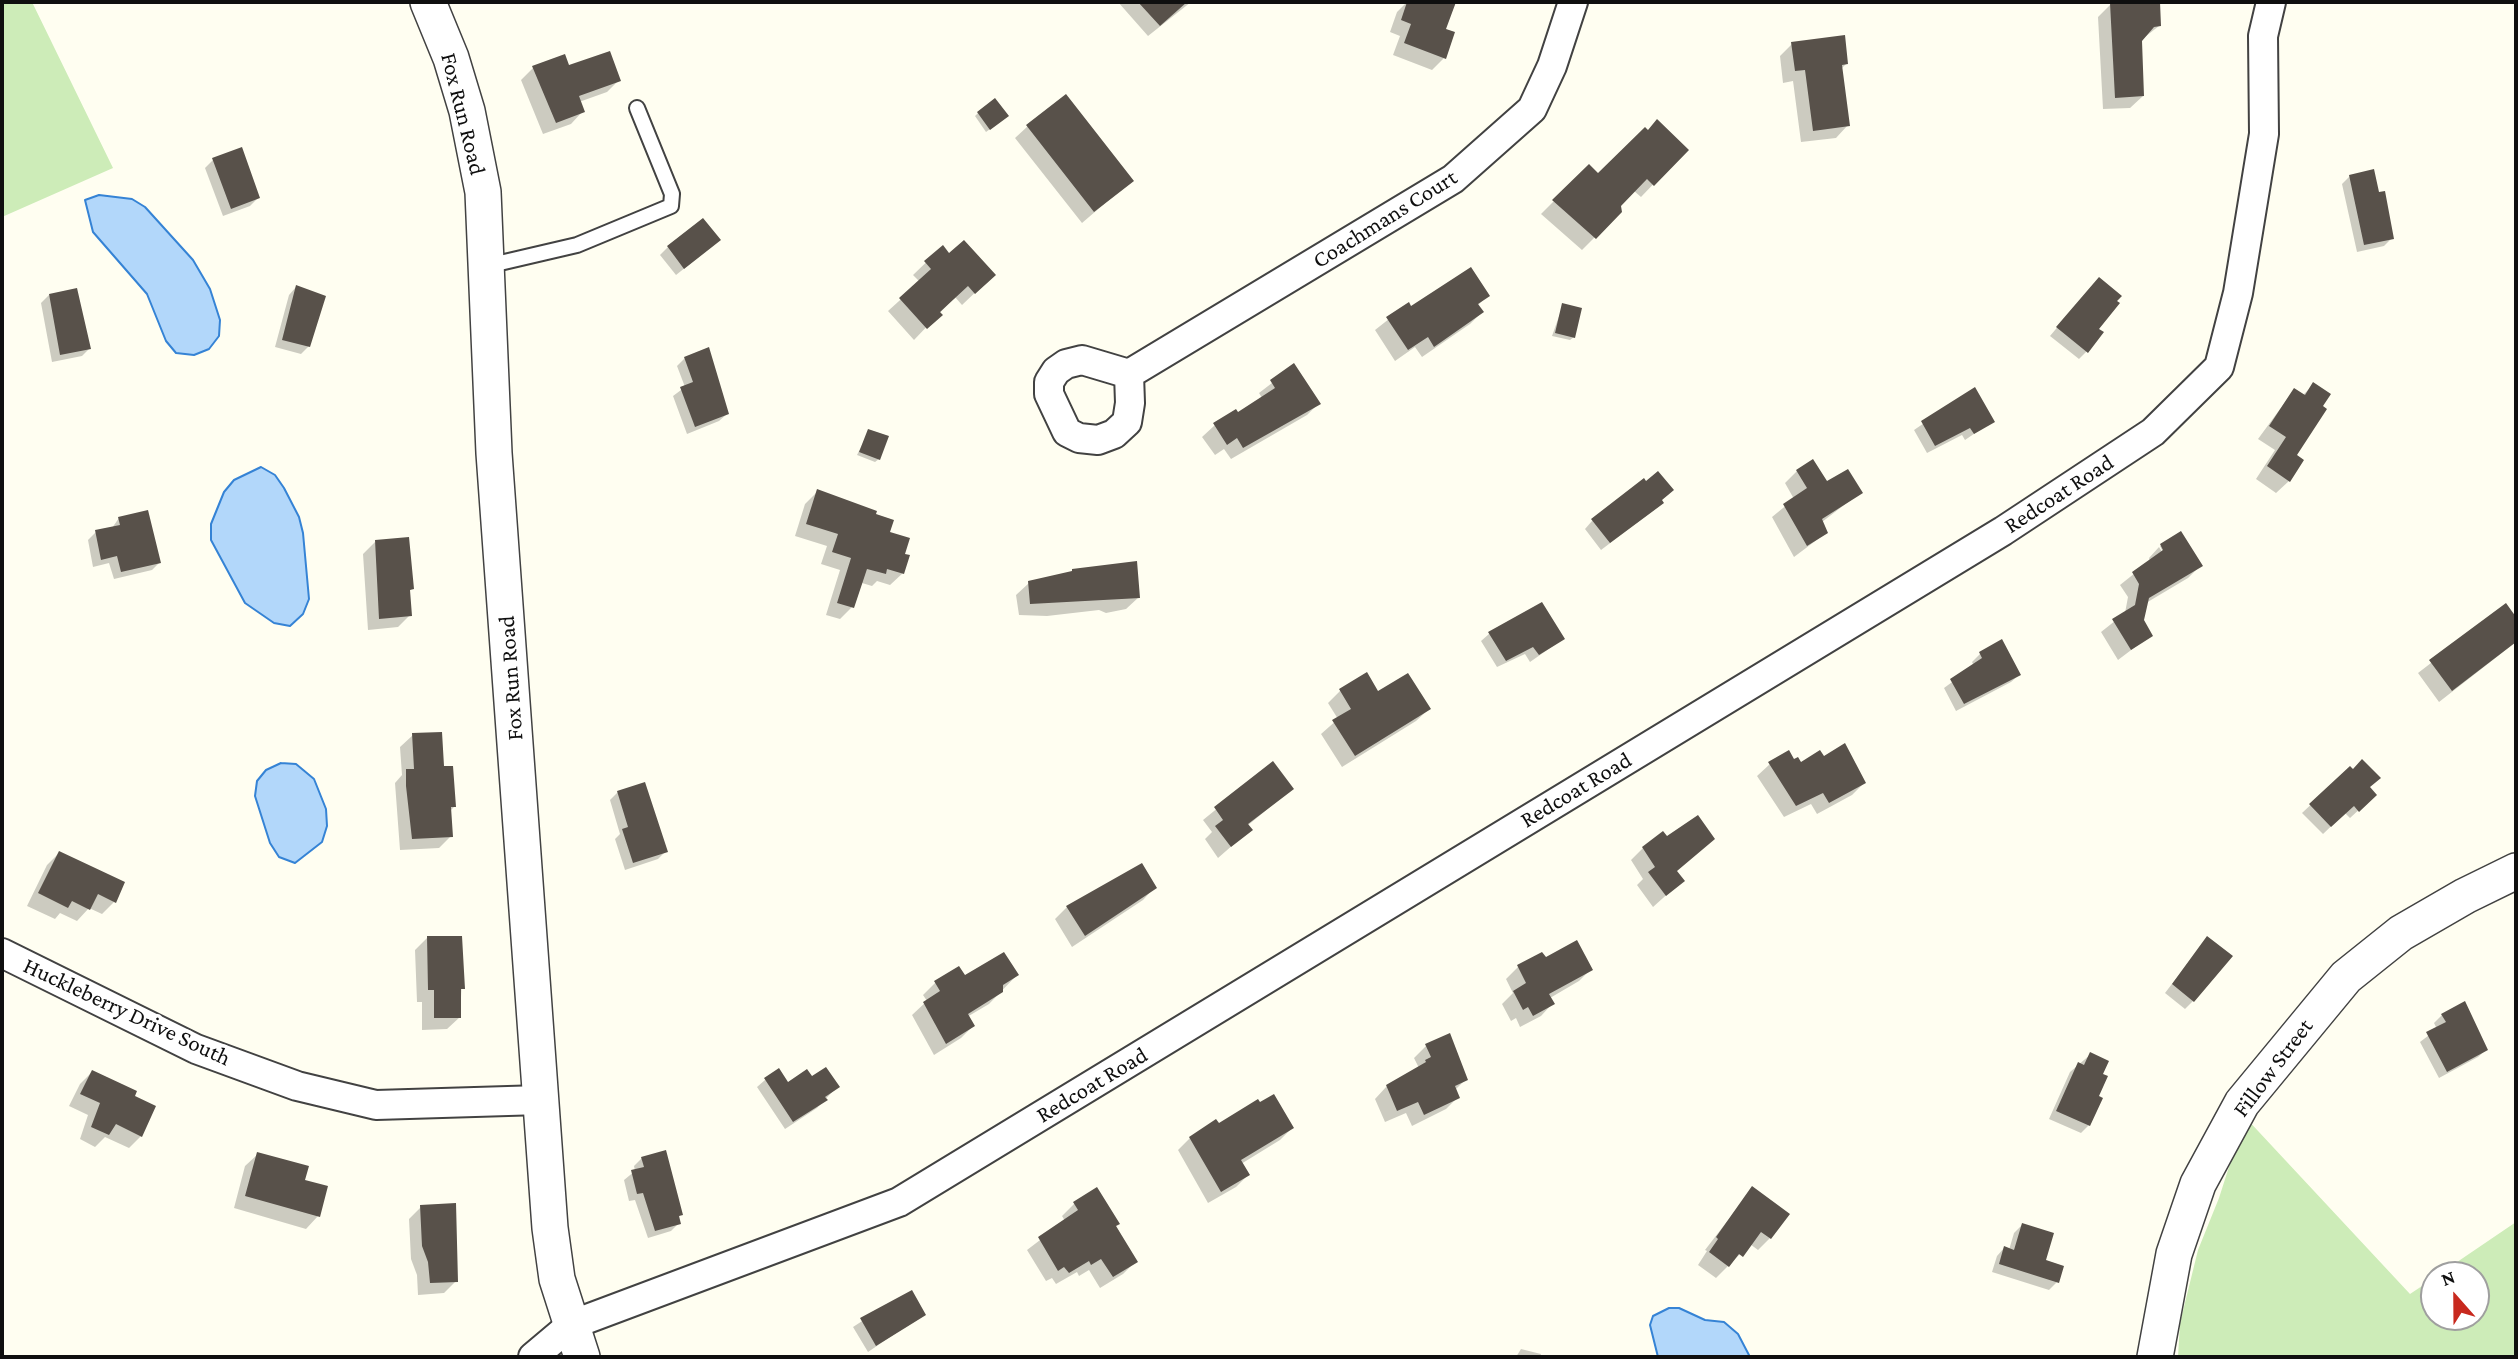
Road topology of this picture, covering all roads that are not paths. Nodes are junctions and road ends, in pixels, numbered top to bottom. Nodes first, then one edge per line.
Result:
1 (428, 2) edge
2 (1573, 2) edge
3 (2271, 2) edge
4 (637, 108) dead end
5 (486, 266) junction
6 (1129, 374) dead end
7 (2516, 871) edge
8 (2, 953) edge
9 (541, 1100) junction
10 (571, 1325) junction
11 (533, 1357) edge
12 (582, 1357) edge
13 (2155, 1357) edge

1 - 5 street, Fox Run Road
2 - 6 street, Coachmans Court
3 - 10 street, Redcoat Road
4 - 5 lane
5 - 9 street, Fox Run Road
7 - 13 street, Fillow Street
8 - 9 street, Huckleberry Drive South
9 - 10 street, Fox Run Road
10 - 11 street, Redcoat Road
10 - 12 street, Fox Run Road

